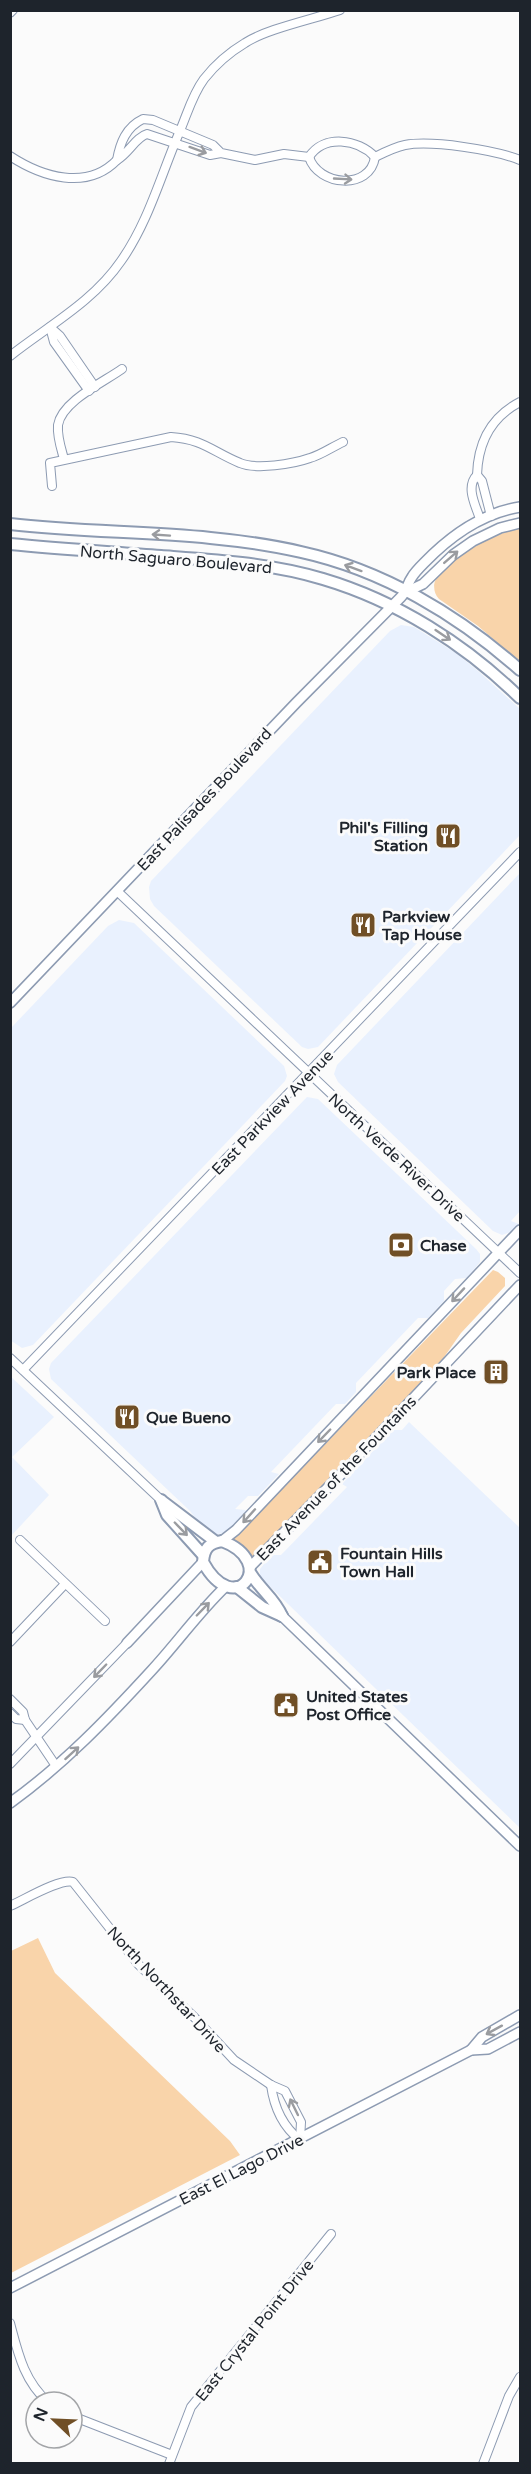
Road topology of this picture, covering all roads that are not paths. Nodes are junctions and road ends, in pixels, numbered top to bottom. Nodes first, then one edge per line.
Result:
1 (340, 10) edge
2 (135, 122) junction
3 (142, 135) junction
4 (177, 137) junction
5 (10, 156) edge
6 (309, 157) junction
7 (375, 157) junction
8 (117, 160) junction
9 (520, 160) edge
10 (50, 327) junction
11 (10, 356) edge
12 (122, 369) dead end
13 (92, 389) junction
14 (520, 402) edge
15 (344, 442) dead end
16 (64, 459) junction
17 (477, 475) junction
18 (52, 486) dead end
19 (520, 507) edge
20 (491, 516) junction
21 (480, 519) junction
22 (520, 523) edge
23 (10, 524) edge
24 (10, 544) edge
25 (403, 595) junction
26 (392, 606) junction
27 (520, 670) edge
28 (520, 698) edge
29 (520, 852) edge
30 (117, 891) junction
31 (10, 1003) edge
32 (309, 1074) junction
33 (520, 1230) edge
34 (499, 1253) junction
35 (520, 1273) edge
36 (520, 1285) edge
37 (10, 1358) edge
38 (23, 1370) junction
39 (372, 1442) joint
40 (350, 1465) joint
41 (161, 1500) junction
42 (20, 1540) dead end
43 (219, 1542) junction
44 (203, 1559) junction
45 (250, 1570) junction
46 (65, 1584) junction
47 (231, 1587) junction
48 (282, 1616) junction
49 (105, 1621) dead end
50 (10, 1642) edge
51 (127, 1643) joint
52 (10, 1699) edge
53 (10, 1713) edge
54 (25, 1720) junction
55 (38, 1736) junction
56 (10, 1764) edge
57 (56, 1766) junction
58 (10, 1803) edge
59 (520, 1846) edge
60 (10, 1906) edge
61 (520, 2015) edge
62 (520, 2032) edge
63 (471, 2050) junction
64 (271, 2085) junction
65 (300, 2140) junction
66 (331, 2234) dead end
67 (10, 2288) edge
68 (10, 2324) edge
69 (520, 2377) edge
70 (37, 2390) edge
71 (84, 2421) edge
72 (172, 2455) junction
73 (169, 2463) edge
74 (483, 2463) edge

1 - 4 street
2 - 3 street
2 - 4 street
2 - 8 street
3 - 4 street
3 - 8 street
4 - 6 street
4 - 10 street
5 - 8 street
6 - 7 street
6 -> 7 street
7 - 9 street
10 - 11 street
10 - 13 street
12 - 13 street
13 - 16 street
14 - 17 street
15 - 16 street
16 - 18 street
17 - 20 street
17 - 21 street
19 - 20 street
20 - 21 street
21 - 25 street
25 -> 22 street
25 -> 23 main road, North Saguaro Boulevard
24 - 26 main road, North Saguaro Boulevard
25 - 26 street, East Palisades Boulevard
25 - 27 main road, North Saguaro Boulevard
26 -> 28 main road, North Saguaro Boulevard
26 - 30 street, East Palisades Boulevard
29 - 32 street, East Parkview Avenue
30 - 31 street, East Palisades Boulevard
30 - 32 street, North Verde River Drive
32 - 34 street, North Verde River Drive
32 - 38 street, East Parkview Avenue
33 - 34 street
34 - 35 street, North Verde River Drive
34 -> 43 street
36 - 39 street, East Avenue of the Fountains
37 - 38 street
38 - 41 street
39 - 40 street, East Avenue of the Fountains
40 - 45 street, East Avenue of the Fountains
41 - 43 main road
41 -> 44 main road
42 - 46 street
43 - 44 main road
43 - 45 main road
44 - 47 main road
44 - 51 street
45 - 47 main road
45 - 48 main road
46 - 49 street
46 - 50 street
47 - 48 main road
57 -> 47 street
48 - 59 street
51 -> 55 street
52 - 54 street
53 - 54 street
54 - 55 street
55 - 56 street
55 - 57 street
57 - 58 street
60 - 64 street, North Northstar Drive
61 -> 63 street, East El Lago Drive
62 - 63 street, East El Lago Drive
63 - 65 street, East El Lago Drive
64 - 65 street
65 -> 64 street, North Northstar Drive
65 - 67 street, East El Lago Drive
66 - 72 street, East Crystal Point Drive
68 - 70 street
69 - 74 street
71 - 72 street
72 - 73 street, East Crystal Point Drive

